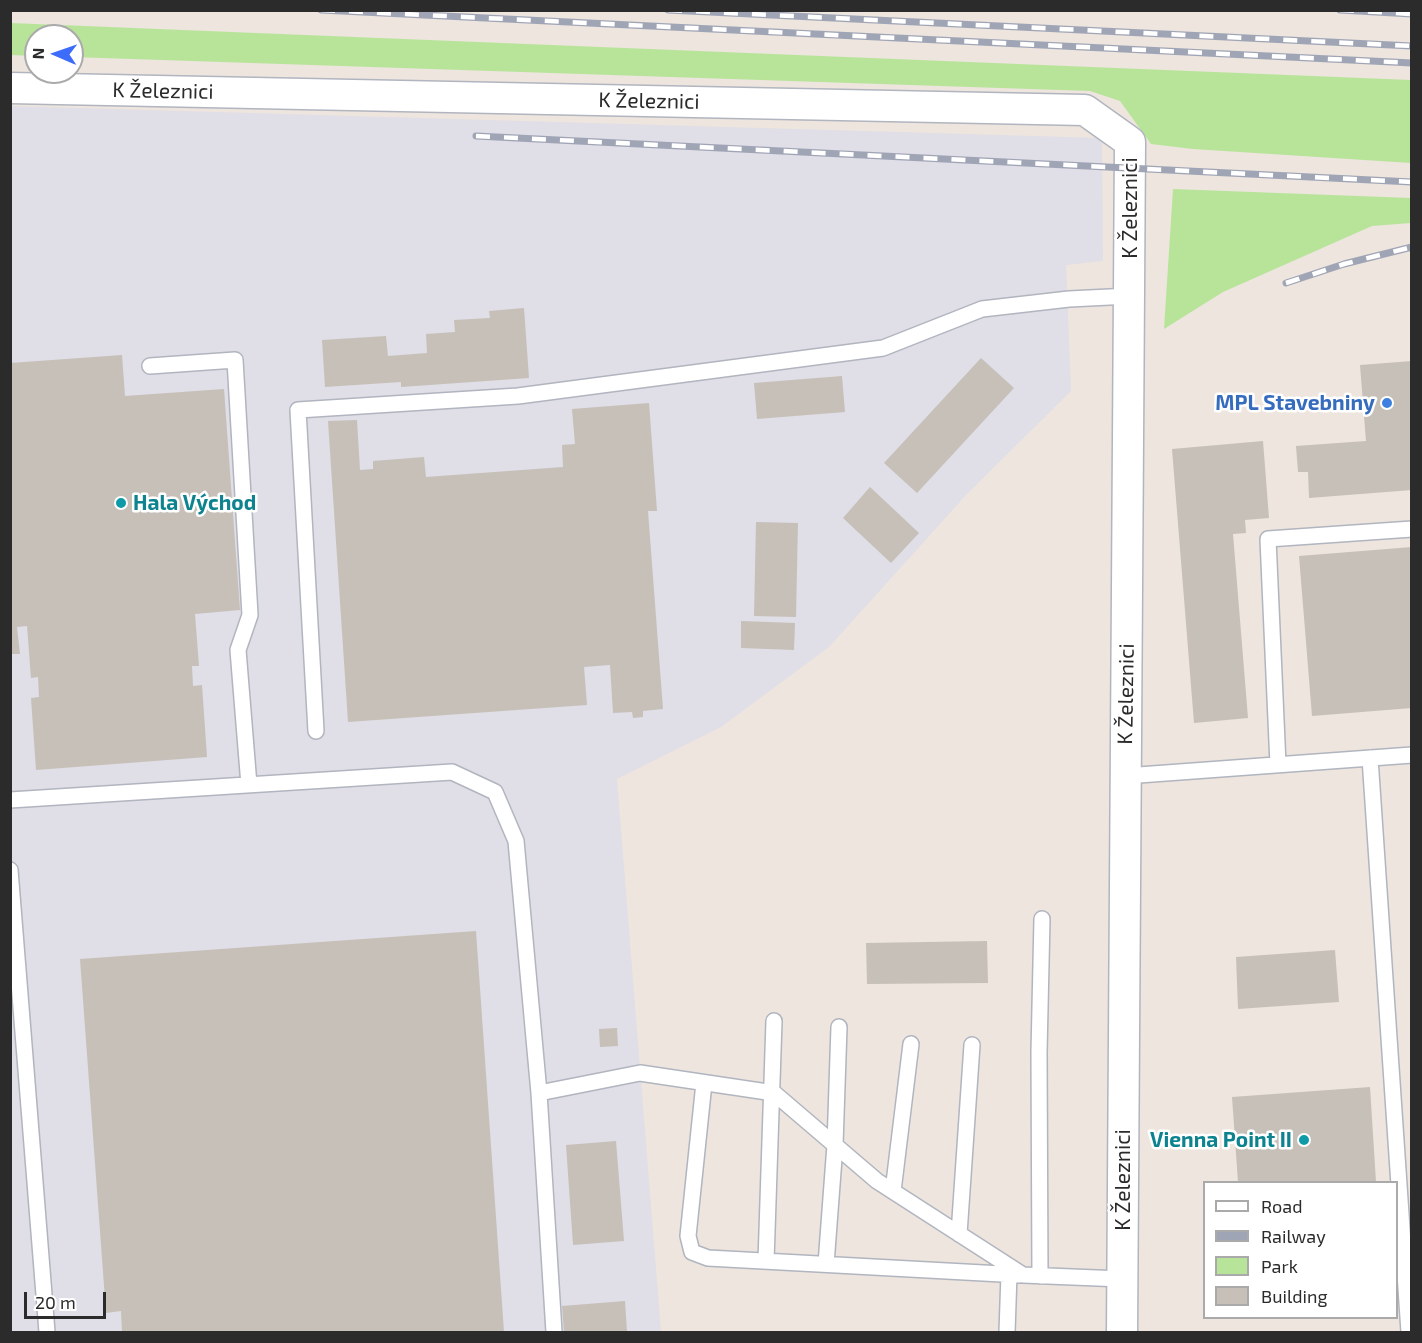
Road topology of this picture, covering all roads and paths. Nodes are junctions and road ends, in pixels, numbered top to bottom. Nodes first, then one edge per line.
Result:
1 (10, 88) edge
2 (1130, 296) junction
3 (150, 366) dead end
4 (1412, 529) edge
5 (316, 732) dead end
6 (1412, 755) edge
7 (1370, 758) junction
8 (1278, 765) junction
9 (1125, 776) junction
10 (249, 785) junction
11 (10, 800) edge
12 (10, 870) edge
13 (1042, 919) dead end
14 (774, 1021) dead end
15 (839, 1027) dead end
16 (910, 1044) dead end
17 (972, 1045) dead end
18 (704, 1083) junction
19 (774, 1092) junction
20 (539, 1093) junction
21 (836, 1145) junction
22 (893, 1191) junction
23 (959, 1234) junction
24 (766, 1261) junction
25 (826, 1264) junction
26 (1016, 1275) junction
27 (1040, 1276) junction
28 (1122, 1280) junction
29 (47, 1332) edge
30 (554, 1332) edge
31 (1007, 1332) edge
32 (1122, 1332) edge
33 (1409, 1332) edge

1 - 2 street, K Železnici
2 - 5 lane
2 - 9 street, K Železnici
3 - 10 lane
4 - 8 lane
6 - 7 lane
7 - 8 lane
7 - 33 lane
8 - 9 lane
9 - 28 street, K Železnici
10 - 11 lane
10 - 20 lane
12 - 29 lane
13 - 27 lane
14 - 19 lane
15 - 21 lane
16 - 22 lane
17 - 23 lane
18 - 19 lane
18 - 20 lane
18 - 24 lane
19 - 21 lane
19 - 24 lane
20 - 30 lane
21 - 22 lane
21 - 25 lane
22 - 23 lane
23 - 26 lane
24 - 25 lane
25 - 26 lane
26 - 27 lane
26 - 31 lane
27 - 28 lane
28 - 32 street, K Železnici

